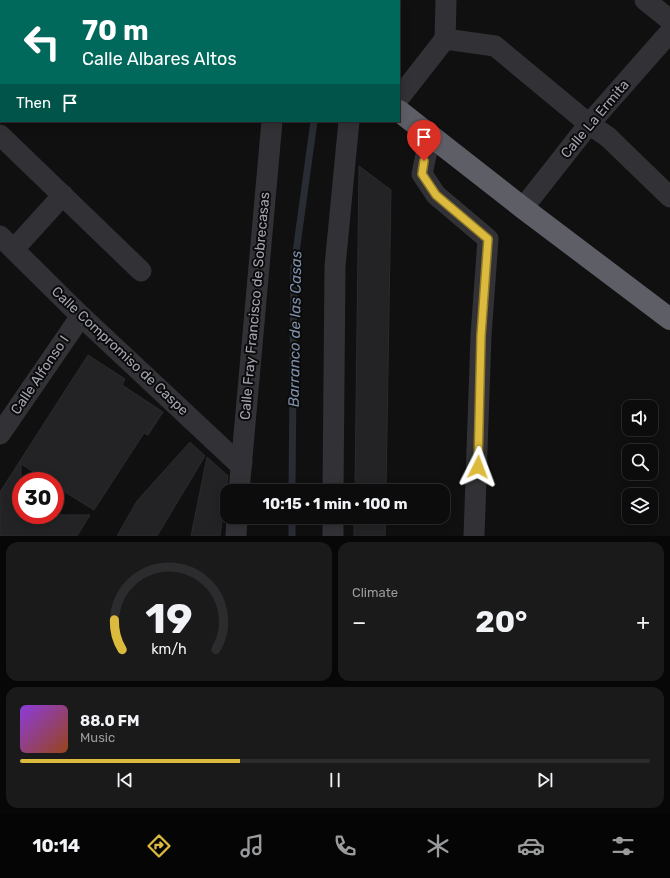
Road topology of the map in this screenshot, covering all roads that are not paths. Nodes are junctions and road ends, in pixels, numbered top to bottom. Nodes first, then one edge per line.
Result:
1 (446, 0) edge
2 (645, 0) edge
3 (670, 20) edge
4 (670, 32) edge
5 (445, 40) junction
6 (400, 97) edge
7 (400, 112) edge
8 (272, 122) edge
9 (349, 122) edge
10 (589, 124) junction
11 (0, 135) edge
12 (430, 136) junction
13 (62, 195) junction
14 (669, 196) edge
15 (523, 208) junction
16 (7, 243) edge
17 (141, 271) dead end
18 (81, 316) junction
19 (670, 319) edge
20 (0, 434) edge
21 (242, 463) junction
22 (240, 484) edge
23 (333, 484) edge
24 (237, 524) edge
25 (333, 524) edge
26 (236, 536) edge
27 (333, 536) edge
28 (474, 536) edge

1 - 5 street
2 - 3 street
4 - 10 street, Calle La Ermita
5 - 6 street
5 - 10 street
7 - 12 highway
8 - 21 street, Calle Fray Francisco de Sobrecasas
9 - 23 street
10 - 14 street
10 - 15 street, Calle La Ermita
11 - 13 street
12 - 15 highway
12 - 28 street
13 - 16 street
13 - 17 street
15 - 19 highway
16 - 18 street, Calle Compromiso de Caspe
18 - 20 street, Calle Alfonso I
18 - 21 street, Calle Compromiso de Caspe
21 - 22 street, Calle Fray Francisco de Sobrecasas
24 - 26 street
25 - 27 street

